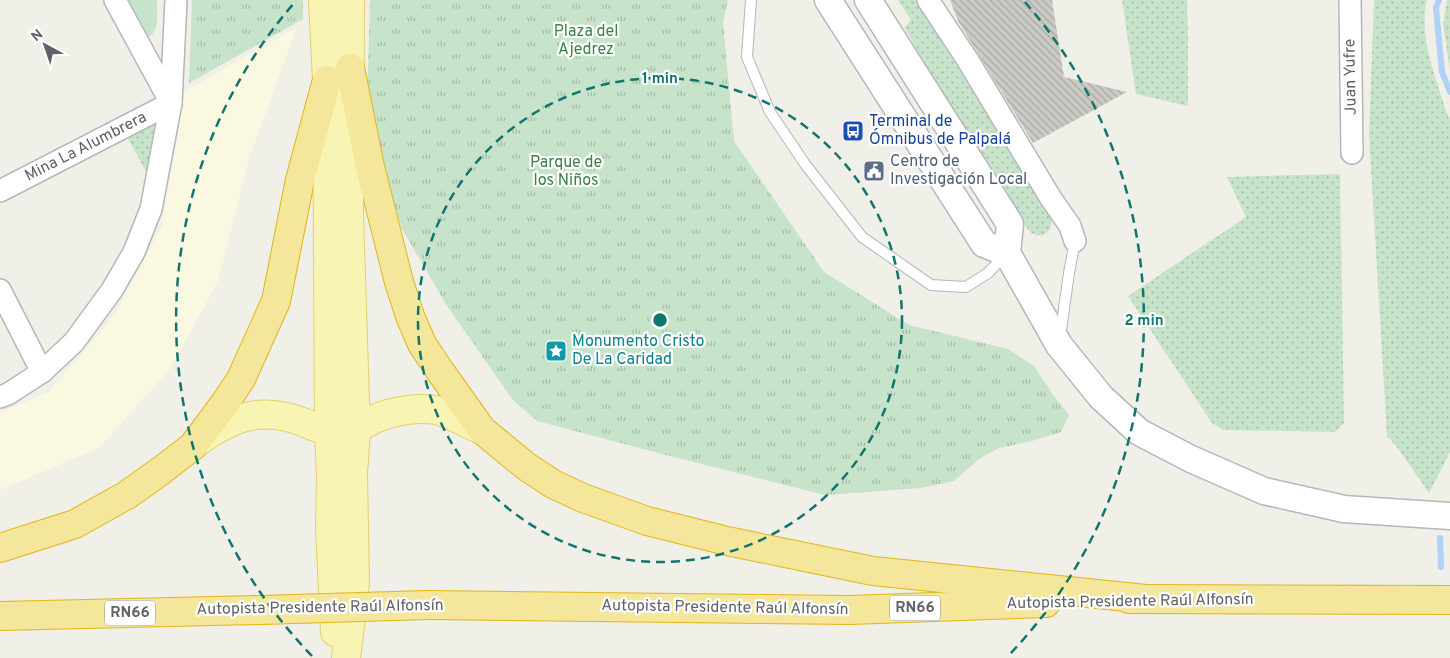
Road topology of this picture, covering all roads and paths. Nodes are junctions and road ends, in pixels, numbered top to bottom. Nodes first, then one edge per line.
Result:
1 (115, 0) edge
2 (176, 0) edge
3 (323, 0) edge
4 (350, 0) edge
5 (750, 0) edge
6 (828, 0) edge
7 (868, 0) edge
8 (928, 0) edge
9 (1350, 0) edge
10 (338, 74) junction
11 (171, 103) junction
12 (1352, 153) dead end
13 (2, 186) edge
14 (1076, 241) joint
15 (1007, 253) junction
16 (0, 290) edge
17 (1059, 345) junction
18 (42, 372) junction
19 (0, 397) edge
20 (482, 430) junction
21 (342, 438) junction
22 (193, 446) junction
23 (342, 474) junction
24 (1450, 516) edge
25 (0, 548) edge
26 (1146, 599) junction
27 (1450, 600) edge
28 (0, 616) edge
29 (336, 658) edge
30 (346, 658) edge

1 - 11 street
2 - 11 street
3 - 10 main road
4 - 10 main road
5 - 15 lane
6 - 15 street
7 - 15 street
8 - 14 street
9 - 12 street, Juan Yufre
10 - 20 highway
10 - 21 main road
10 - 22 highway
11 - 13 street, Mina La Alumbrera
11 - 18 street
14 - 17 lane
15 - 17 street
16 - 18 street
17 - 24 street
18 - 19 street
20 - 21 main road
20 - 26 highway
21 - 22 main road
21 - 23 main road
22 - 25 highway
23 - 29 main road
23 - 30 main road
26 - 27 highway, Autopista Presidente Raúl Alfonsín / RN66
26 - 28 highway, Autopista Presidente Raúl Alfonsín / RN66, bridge

